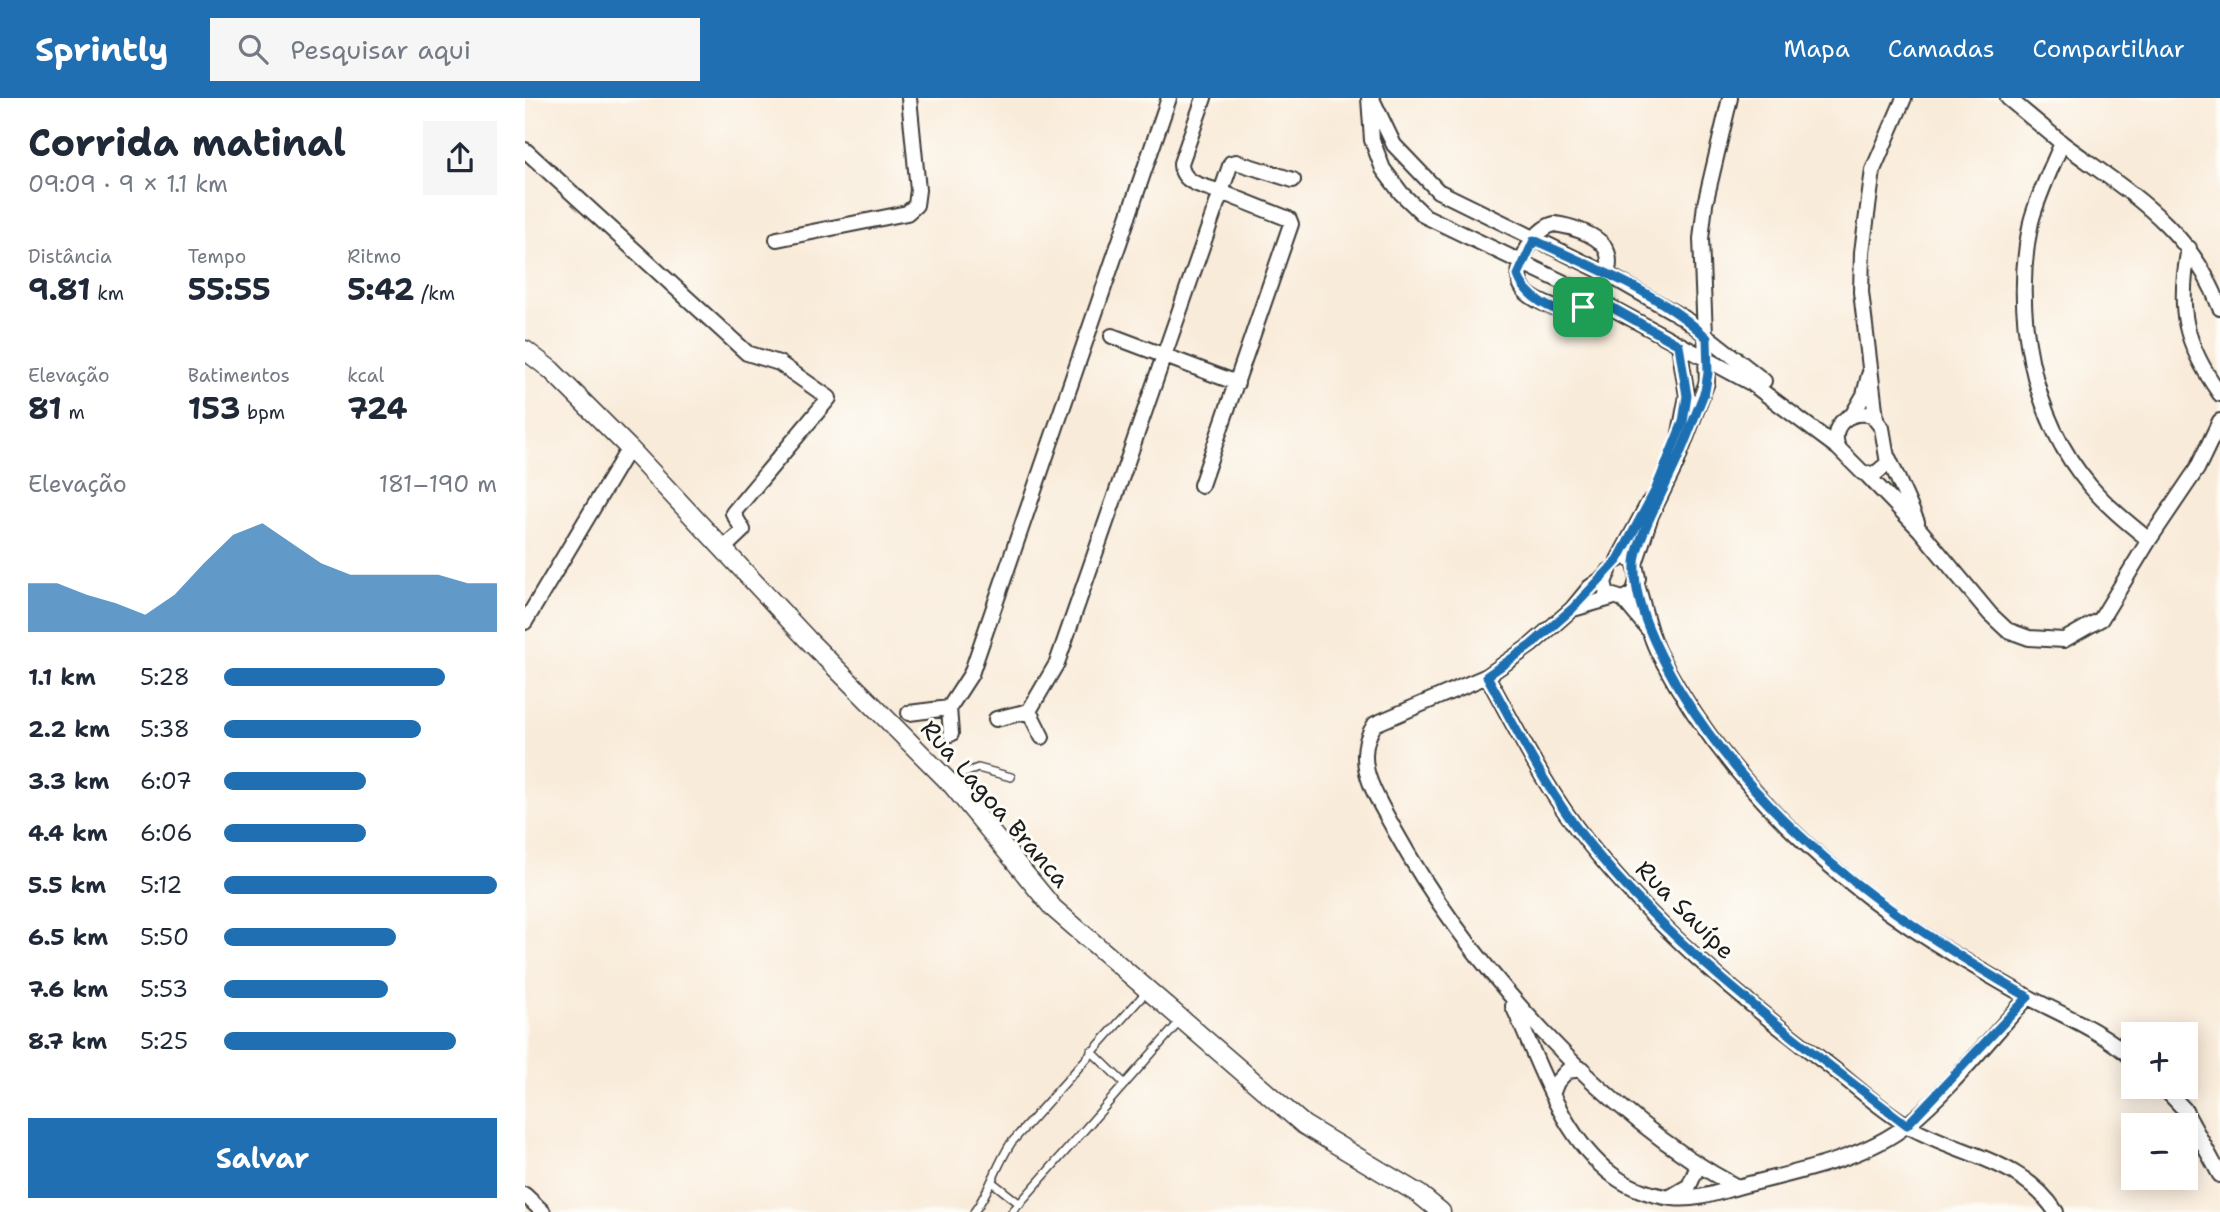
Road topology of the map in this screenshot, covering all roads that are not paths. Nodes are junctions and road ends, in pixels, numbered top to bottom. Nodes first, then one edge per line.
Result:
1 (909, 98) edge
2 (1169, 98) edge
3 (1204, 98) edge
4 (1371, 98) edge
5 (1730, 98) edge
6 (1904, 98) edge
7 (2008, 98) edge
8 (2062, 143) junction
9 (525, 150) edge
10 (1293, 180) dead end
11 (1221, 192) junction
12 (777, 240) dead end
13 (1534, 240) junction
14 (2189, 248) junction
15 (1522, 262) junction
16 (1607, 274) junction
17 (1702, 293) junction
18 (1595, 298) junction
19 (2220, 308) edge
20 (1684, 317) junction
21 (1112, 336) dead end
22 (1707, 338) junction
23 (1679, 345) junction
24 (525, 350) edge
25 (1163, 358) junction
26 (1708, 359) junction
27 (1870, 374) junction
28 (1237, 383) junction
29 (1773, 393) junction
30 (2220, 394) edge
31 (1847, 418) junction
32 (1876, 418) junction
33 (2220, 421) edge
34 (629, 448) junction
35 (1838, 448) junction
36 (1889, 459) junction
37 (1866, 474) junction
38 (1201, 485) dead end
39 (1920, 530) junction
40 (2149, 540) junction
41 (723, 548) junction
42 (1618, 560) junction
43 (1635, 564) junction
44 (1605, 577) junction
45 (1637, 585) junction
46 (1617, 598) junction
47 (1572, 609) junction
48 (525, 622) edge
49 (1649, 630) junction
50 (1487, 676) junction
51 (949, 708) junction
52 (1028, 711) junction
53 (909, 713) dead end
54 (996, 719) dead end
55 (951, 734) dead end
56 (1042, 737) dead end
57 (1011, 777) dead end
58 (953, 786) junction
59 (1148, 989) junction
60 (1508, 995) junction
61 (2028, 997) junction
62 (1182, 1019) junction
63 (2121, 1048) edge
64 (1091, 1051) junction
65 (1583, 1069) junction
66 (1125, 1084) junction
67 (1553, 1093) junction
68 (2174, 1099) edge
69 (1907, 1125) junction
70 (1698, 1166) junction
71 (2220, 1174) edge
72 (992, 1182) junction
73 (1737, 1187) junction
74 (525, 1195) edge
75 (1668, 1197) junction
76 (1020, 1203) junction
77 (543, 1212) edge
78 (974, 1212) edge
79 (1012, 1212) edge
80 (1441, 1212) edge
81 (2056, 1212) edge

1 - 12 street
2 - 51 street
3 - 11 street
4 - 13 street
4 - 15 street
5 - 17 street
6 - 27 street
7 - 8 street
8 - 14 street
8 - 40 street
9 - 41 street
10 - 11 street
11 - 25 street
11 - 28 street
13 - 15 street
13 - 16 street
13 - 16 street
14 - 19 street
14 - 30 street
15 - 18 street
15 - 18 street
16 - 18 street
16 - 20 street
17 - 20 street
17 - 22 street
18 - 23 street
20 - 22 street
21 - 25 street
22 - 26 street
22 - 29 street
23 - 26 street
23 - 42 street
24 - 34 street, Rua Lagoa Branca
25 - 28 street
25 - 52 street
26 - 29 street
26 - 43 street
27 - 31 street
27 - 32 street
28 - 38 street
29 - 31 street
29 - 35 street
31 - 32 street
31 - 35 street
32 - 36 street
33 - 40 street
34 - 41 street, Rua Lagoa Branca
34 - 48 street
35 - 37 street
36 - 37 street
36 - 39 street
37 - 39 street
39 - 40 street
41 - 58 street, Rua Lagoa Branca
42 - 43 street
42 - 44 street
43 - 45 street
44 - 46 street
44 - 47 street
45 - 46 street
45 - 49 street
46 - 47 street
46 - 49 street
47 - 50 street
49 - 61 street
50 - 60 street
50 - 69 street, Rua Sauípe
51 - 53 street
51 - 55 street
52 - 54 street
52 - 56 street
57 - 58 lane
58 - 59 street, Rua Lagoa Branca
59 - 62 street, Rua Lagoa Branca
59 - 64 lane
60 - 65 street
60 - 67 street
61 - 63 street
61 - 69 street
62 - 66 lane
62 - 80 street, Rua Lagoa Branca
64 - 66 lane
64 - 72 lane
65 - 67 street
65 - 70 street
66 - 76 lane
67 - 75 street
68 - 71 street
69 - 73 street
69 - 81 street, Rua Sauípe
70 - 73 street
70 - 75 street
72 - 76 lane
72 - 78 lane
73 - 75 street
74 - 77 street
76 - 79 lane

